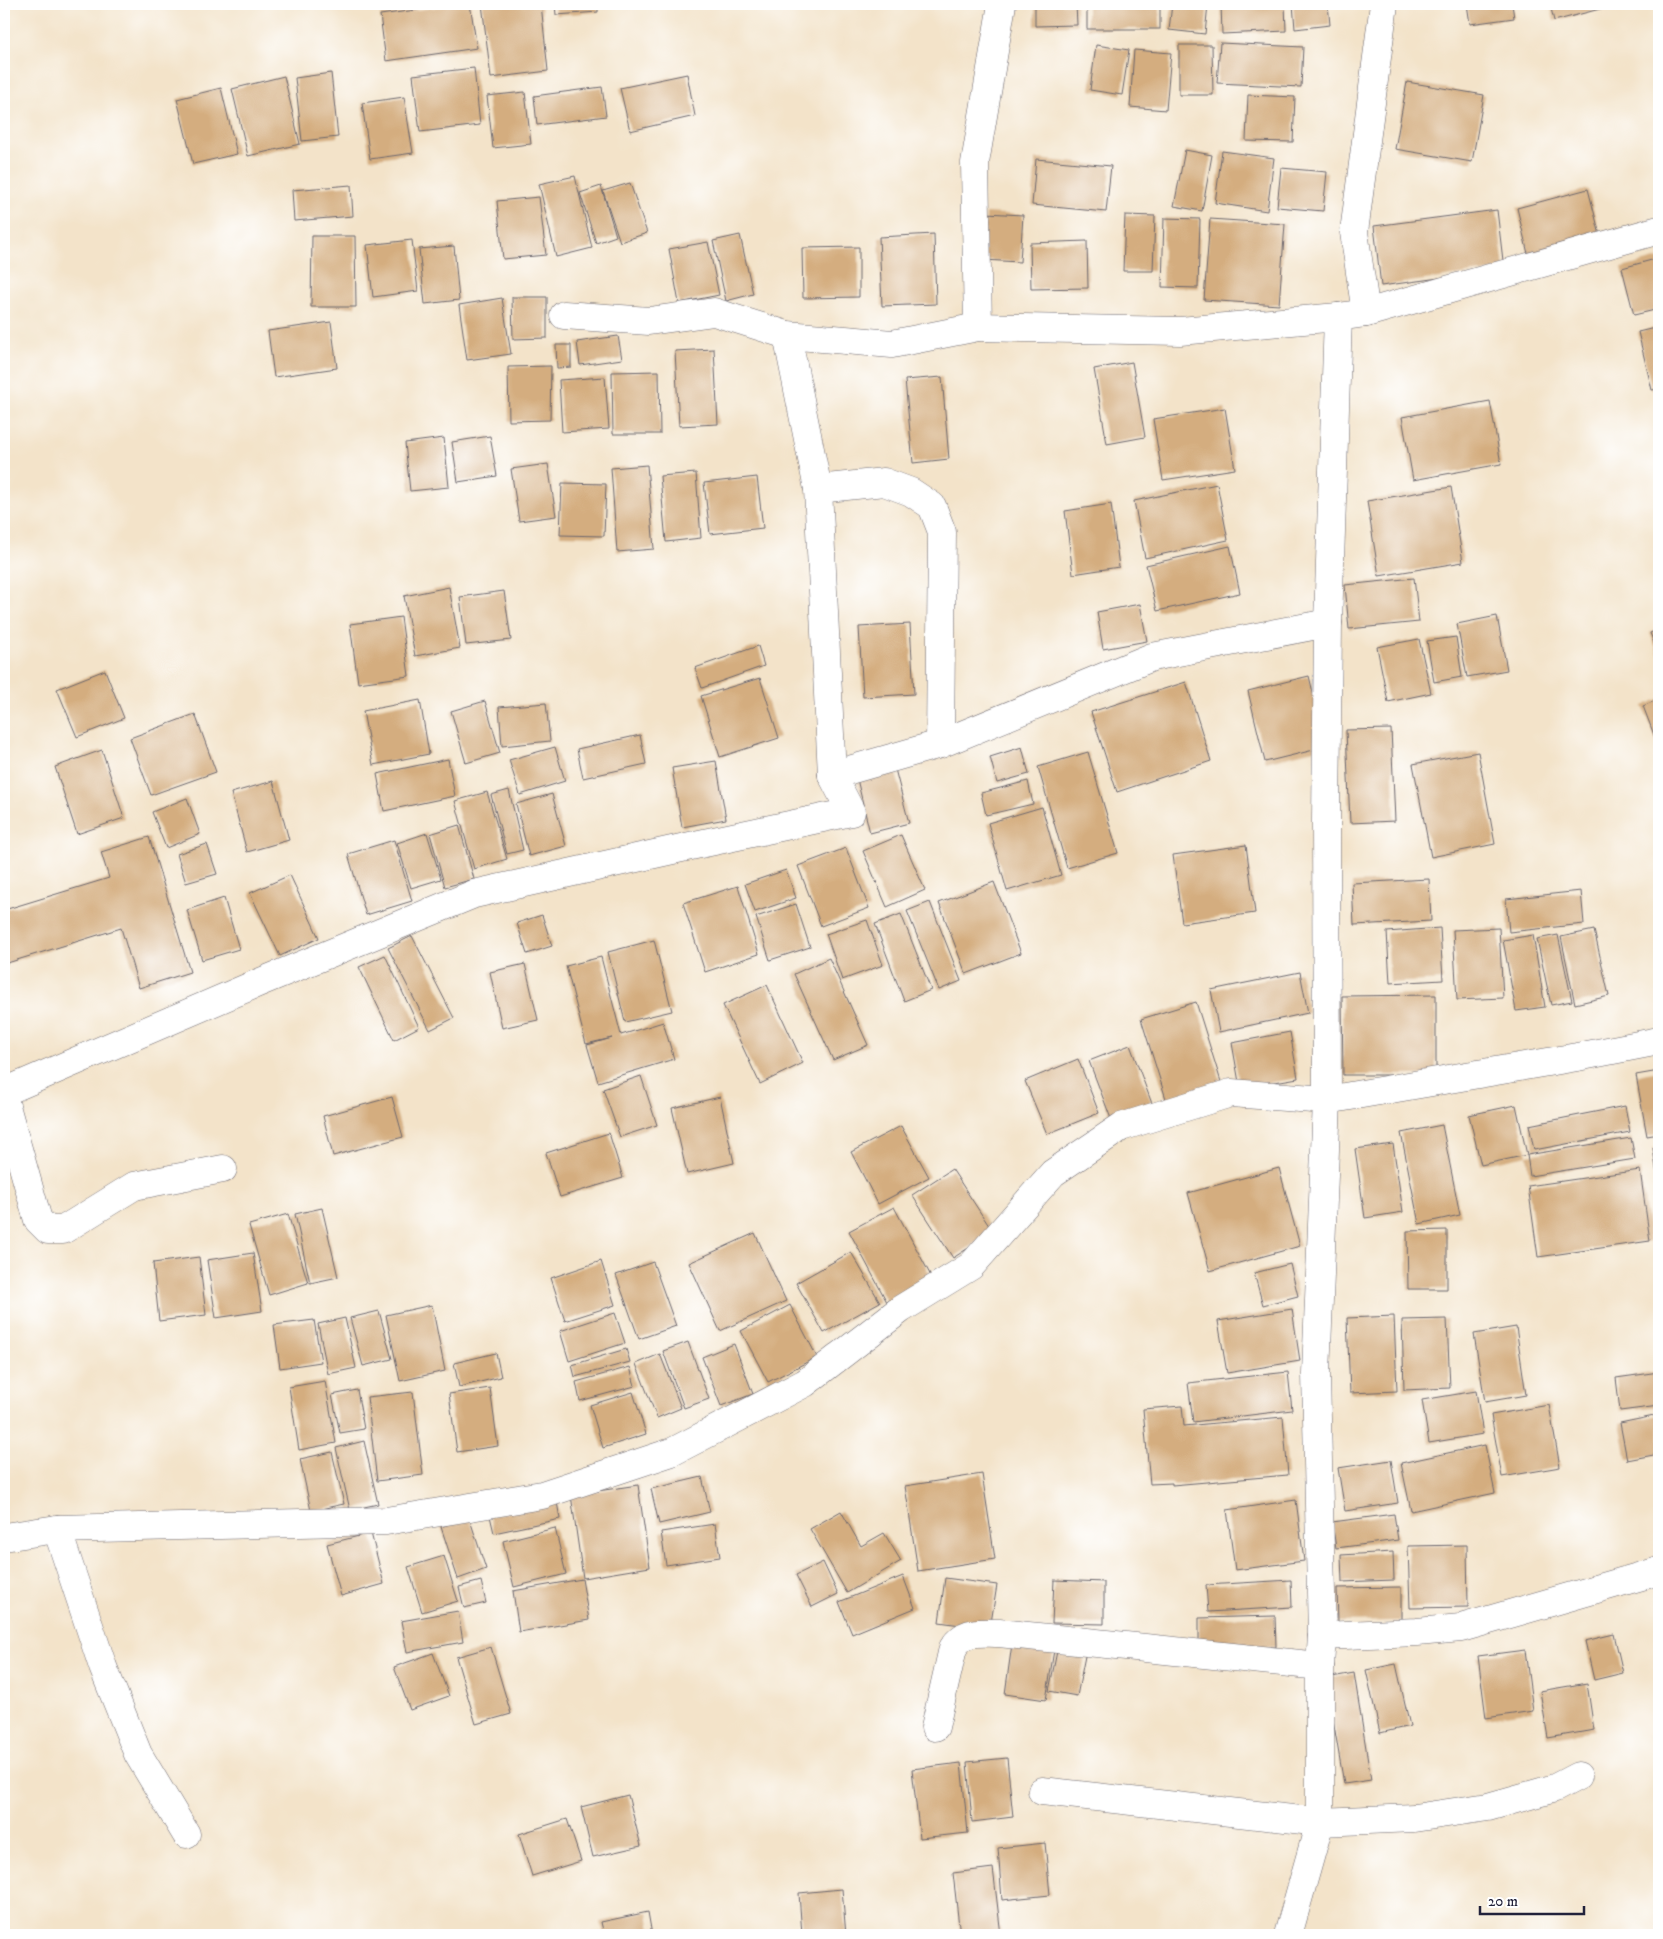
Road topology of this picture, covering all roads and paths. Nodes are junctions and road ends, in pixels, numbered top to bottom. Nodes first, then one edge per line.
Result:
1 (1002, 4) edge
2 (1384, 4) edge
3 (1659, 230) edge
4 (1366, 313) junction
5 (564, 316) dead end
6 (1338, 317) junction
7 (978, 327) junction
8 (787, 335) junction
9 (818, 488) junction
10 (1328, 622) junction
11 (940, 744) junction
12 (832, 775) junction
13 (1659, 1041) edge
14 (4, 1092) edge
15 (4, 1099) edge
16 (1327, 1100) junction
17 (223, 1169) dead end
18 (58, 1529) junction
19 (4, 1537) edge
20 (1659, 1571) edge
21 (1322, 1636) junction
22 (1320, 1666) junction
23 (934, 1727) dead end
24 (1578, 1776) dead end
25 (1042, 1791) dead end
26 (1320, 1822) junction
27 (186, 1834) dead end
28 (1288, 1935) edge

1 - 7 street
2 - 4 street
3 - 4 street
4 - 6 street
5 - 8 street
6 - 7 street
6 - 10 street
7 - 8 street
8 - 9 street
9 - 11 street
9 - 12 street
10 - 11 street
10 - 16 street
11 - 12 street
12 - 14 street
13 - 16 street
15 - 17 street
16 - 18 street
16 - 21 street
18 - 19 street
18 - 27 street
20 - 21 street
21 - 22 street
22 - 23 street
22 - 26 street
24 - 26 street
25 - 26 street
26 - 28 street

